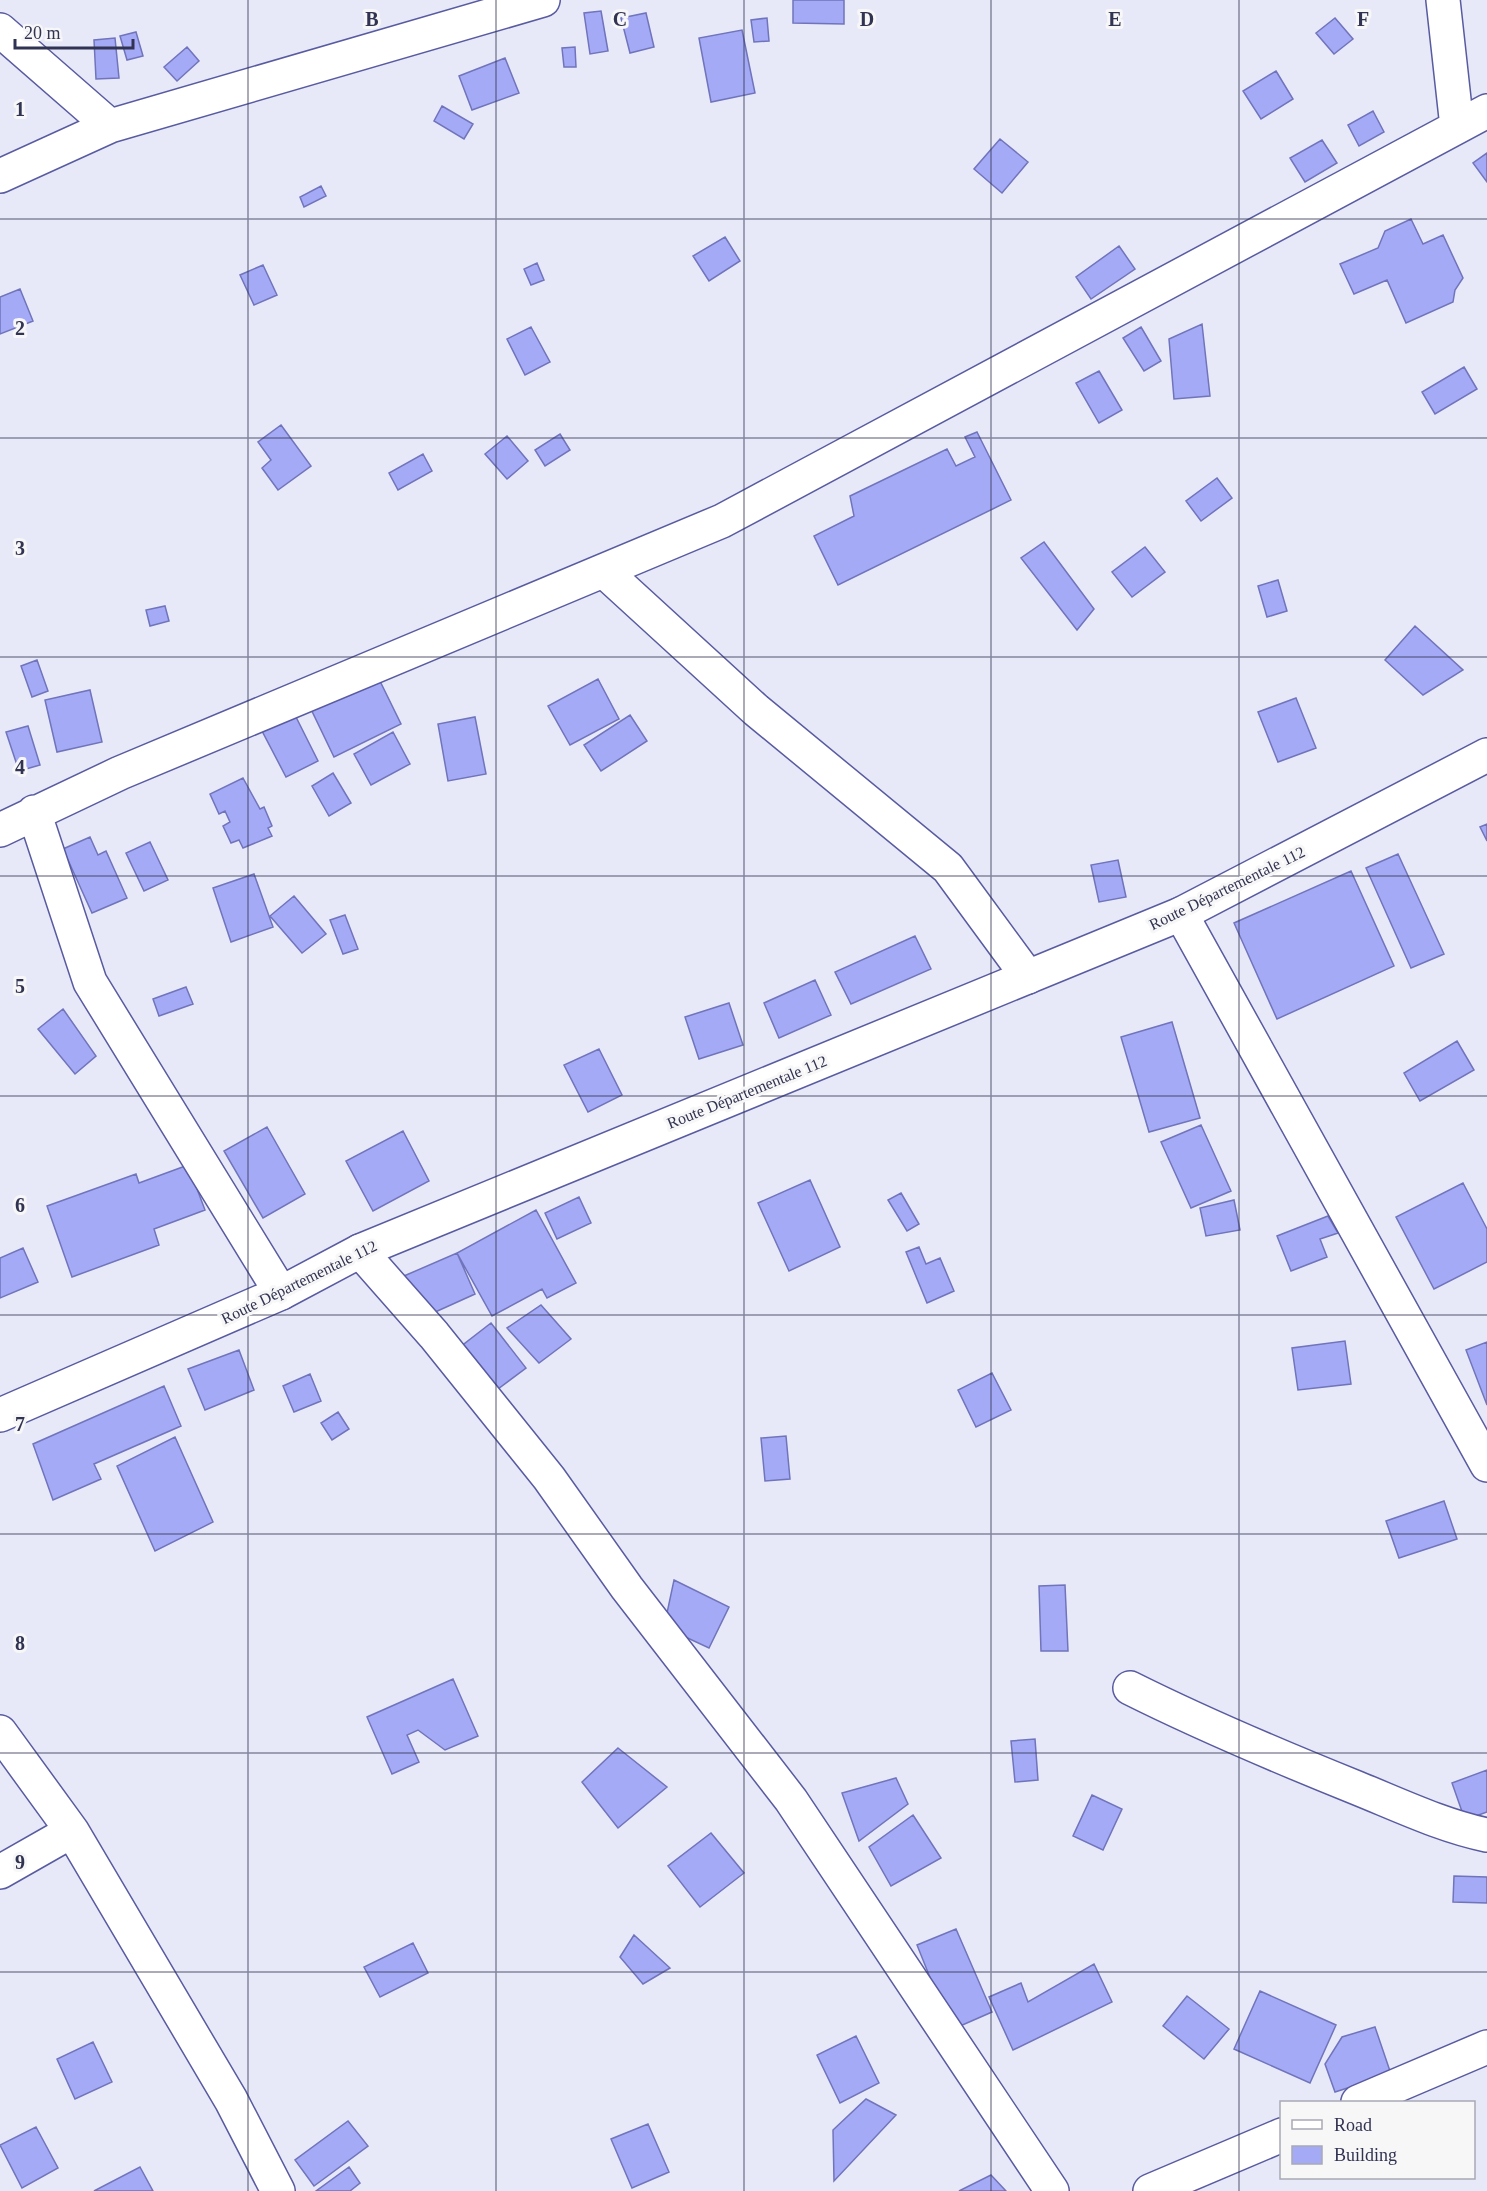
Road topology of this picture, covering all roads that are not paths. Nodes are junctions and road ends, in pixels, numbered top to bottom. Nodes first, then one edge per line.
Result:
1 (543, 0) edge
2 (1443, 0) edge
3 (0, 30) edge
4 (1487, 111) edge
5 (110, 126) junction
6 (1457, 126) junction
7 (0, 176) edge
8 (604, 571) junction
9 (1487, 755) edge
10 (34, 812) junction
11 (0, 830) edge
12 (1181, 914) junction
13 (1028, 977) junction
14 (360, 1251) junction
15 (281, 1293) junction
16 (0, 1415) edge
17 (1487, 1465) edge
18 (1130, 1688) dead end
19 (0, 1732) edge
20 (72, 1831) junction
21 (1487, 1835) edge
22 (0, 1872) edge
23 (1487, 2047) edge
24 (1363, 2101) edge
25 (1280, 2135) edge
26 (278, 2191) edge
27 (1052, 2191) edge
28 (1150, 2191) edge

1 - 5 street
2 - 6 street
3 - 5 street
4 - 6 street
5 - 7 street
6 - 8 street
8 - 10 street
8 - 13 street
9 - 12 street, Route Départementale 112
10 - 11 street
10 - 15 street
12 - 13 street, Route Départementale 112
12 - 17 street
13 - 14 street, Route Départementale 112
14 - 15 street, Route Départementale 112
14 - 27 street
15 - 16 street, Route Départementale 112
18 - 21 street
19 - 20 street
20 - 22 street
20 - 26 street
23 - 24 street
25 - 28 street

